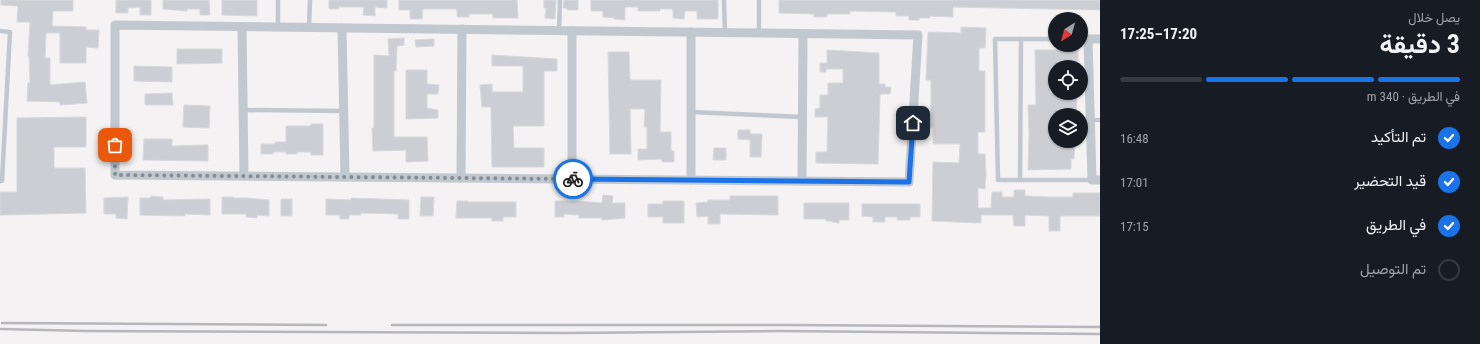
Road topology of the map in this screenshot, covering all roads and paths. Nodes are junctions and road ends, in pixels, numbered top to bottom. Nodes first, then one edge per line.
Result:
1 (278, 0) edge
2 (310, 0) edge
3 (560, 0) edge
4 (724, 0) edge
5 (759, 0) edge
6 (242, 27) junction
7 (278, 27) junction
8 (309, 27) junction
9 (342, 28) junction
10 (462, 29) junction
11 (0, 31) edge
12 (559, 31) junction
13 (572, 31) junction
14 (691, 32) junction
15 (725, 33) junction
16 (759, 33) junction
17 (803, 34) junction
18 (1021, 39) junction
19 (1048, 39) edge
20 (1088, 39) edge
21 (1100, 39) edge
22 (1086, 52) edge
23 (243, 110) junction
24 (344, 111) junction
25 (691, 112) junction
26 (802, 117) junction
27 (1090, 120) junction
28 (1100, 120) edge
29 (244, 176) junction
30 (345, 177) junction
31 (461, 178) junction
32 (572, 179) junction
33 (691, 180) junction
34 (1020, 180) junction
35 (1096, 180) edge
36 (0, 181) edge
37 (802, 181) junction

1 - 7 lane
2 - 8 lane
3 - 12 lane
4 - 15 lane
5 - 16 lane
6 - 7 street
6 - 23 street
6 - 29 street
7 - 8 street
8 - 9 street
9 - 10 street
9 - 24 street
10 - 12 street
10 - 31 street
11 - 36 lane
12 - 13 street
13 - 14 street
13 - 32 street
14 - 15 street
14 - 25 street
15 - 16 street
16 - 17 street
17 - 26 street
17 - 37 street
18 - 19 lane
18 - 34 lane
18 - 34 lane
20 - 21 street
22 - 27 street
23 - 24 lane
23 - 29 street
24 - 30 street
25 - 26 lane
25 - 33 street
26 - 37 street
27 - 28 lane
27 - 35 street
29 - 30 street
30 - 31 street
31 - 32 street
32 - 33 street
33 - 37 street
34 - 35 lane

